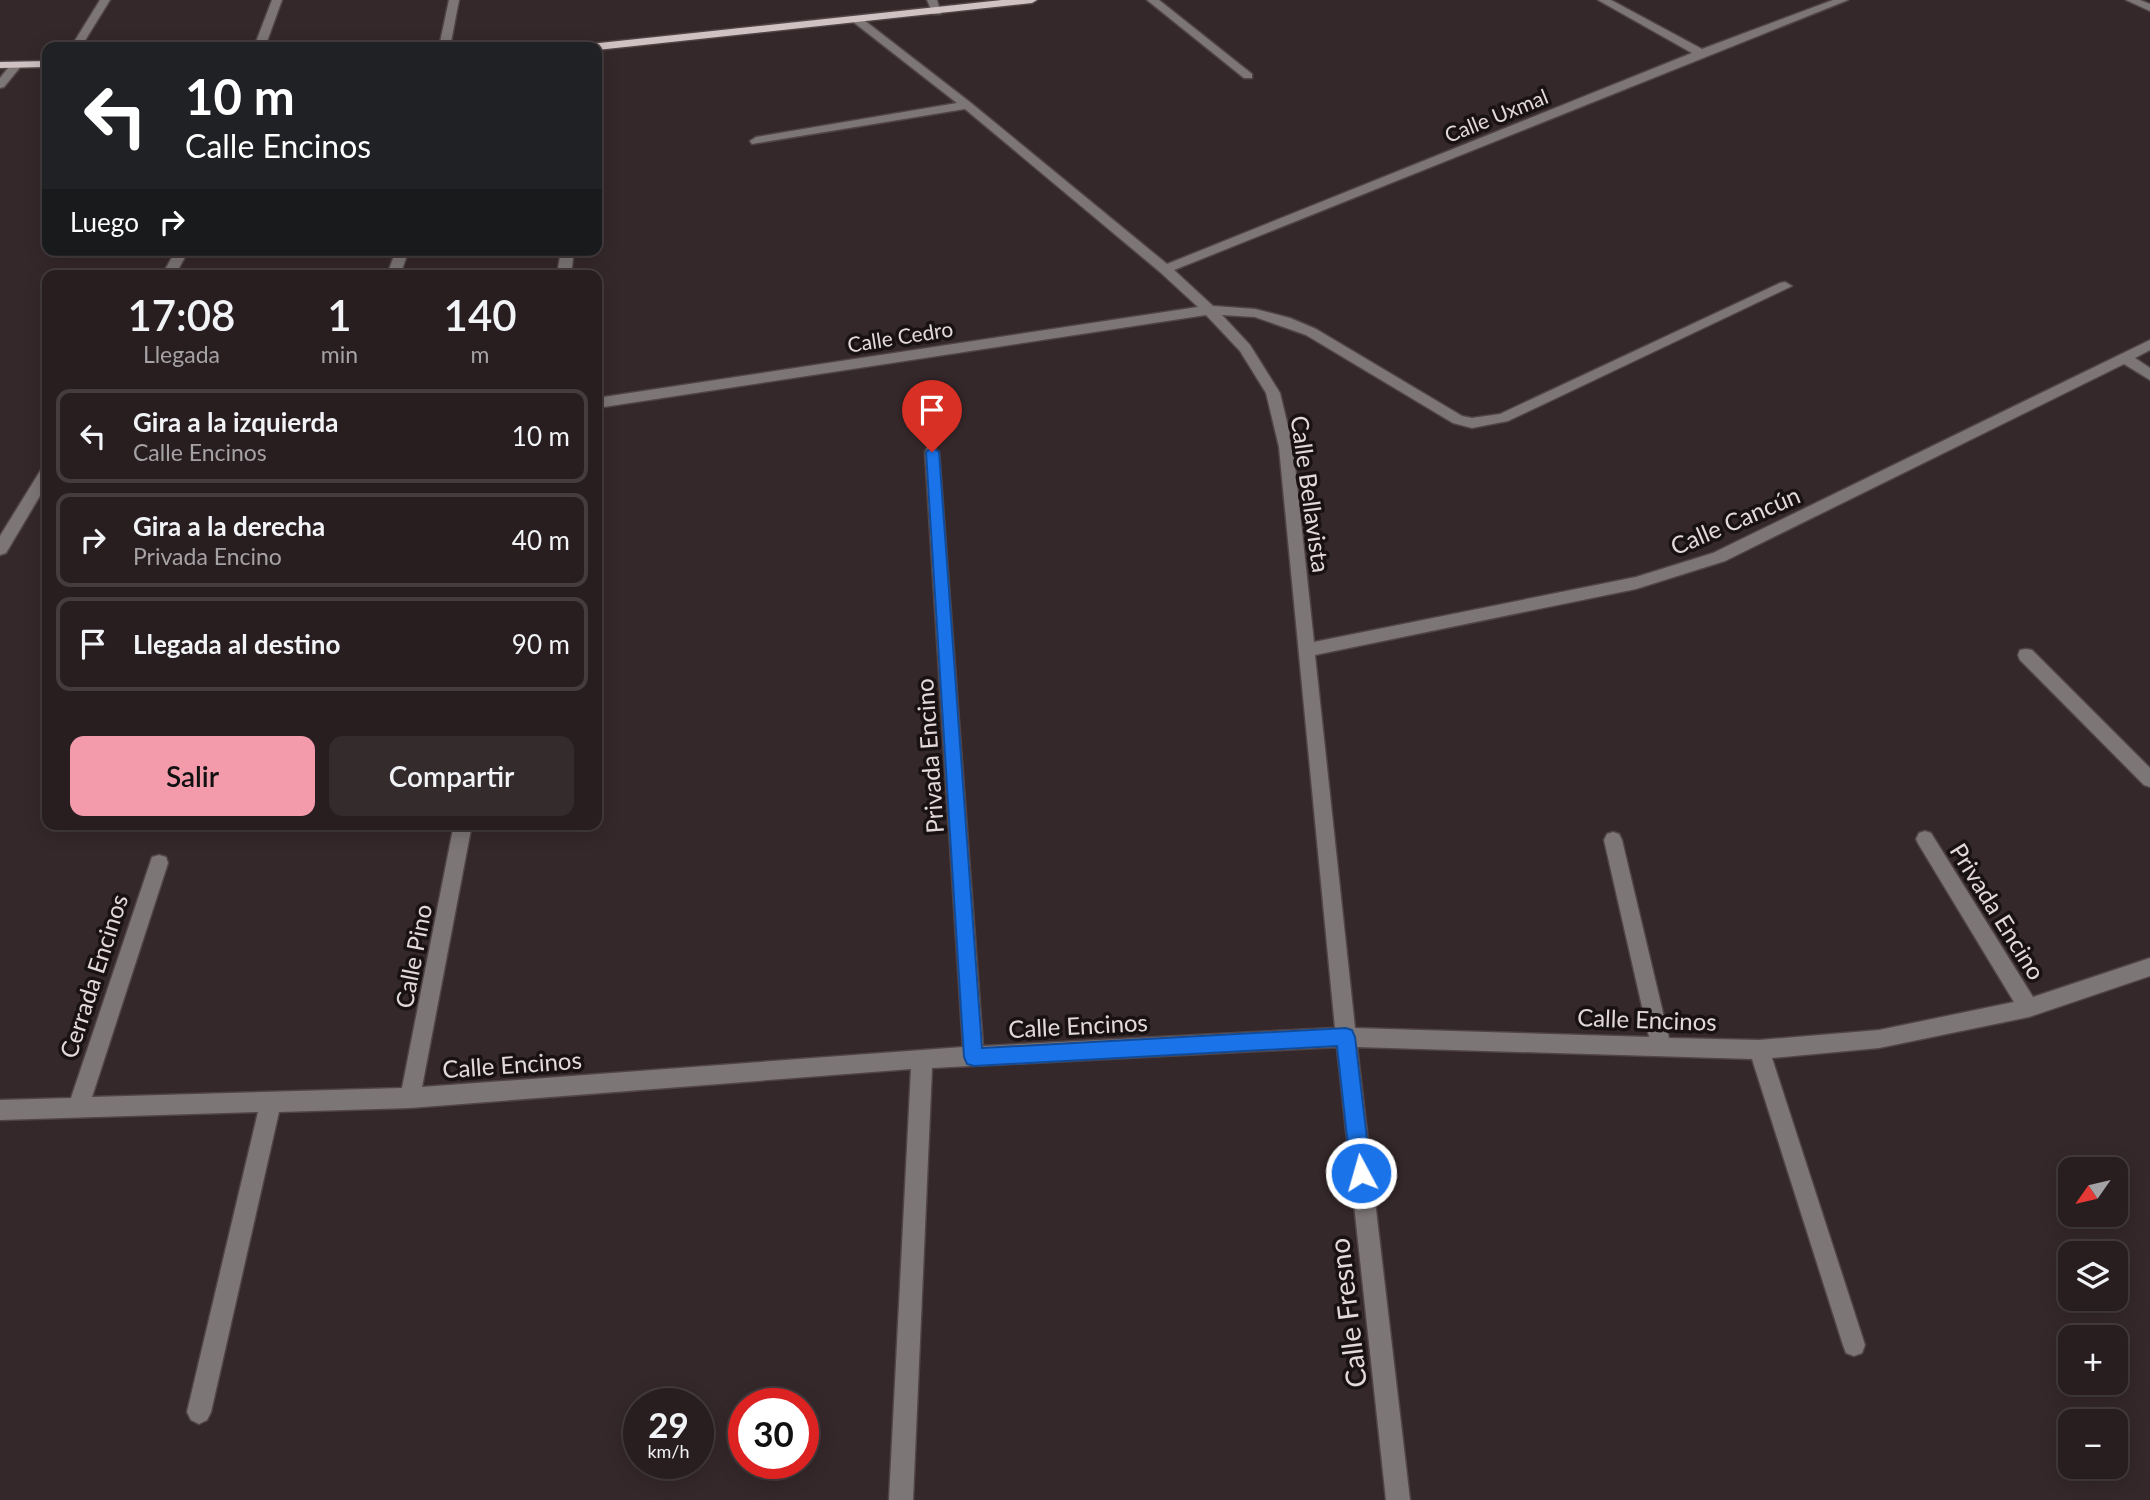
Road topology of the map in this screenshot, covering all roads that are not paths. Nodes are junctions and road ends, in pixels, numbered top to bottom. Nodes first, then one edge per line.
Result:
1 (105, 0) edge
2 (278, 0) edge
3 (454, 0) edge
4 (932, 0) edge
5 (1032, 0) edge
6 (1152, 0) edge
7 (1603, 0) edge
8 (1843, 0) edge
9 (2132, 0) edge
10 (2150, 8) edge
11 (937, 12) junction
12 (856, 19) junction
13 (79, 42) edge
14 (261, 42) edge
15 (445, 42) edge
16 (602, 49) edge
17 (1701, 53) junction
18 (42, 64) edge
19 (0, 65) edge
20 (16, 65) junction
21 (1248, 76) dead end
22 (0, 85) edge
23 (967, 105) junction
24 (755, 141) dead end
25 (1165, 269) junction
26 (1784, 286) dead end
27 (1209, 310) junction
28 (2150, 344) edge
29 (2125, 359) junction
30 (2150, 375) edge
31 (602, 402) edge
32 (932, 452) dead end
33 (42, 480) edge
34 (0, 549) edge
35 (1307, 650) junction
36 (2026, 655) dead end
37 (2150, 780) edge
38 (463, 830) edge
39 (1924, 839) dead end
40 (1613, 840) dead end
41 (159, 863) dead end
42 (2150, 967) edge
43 (2029, 1008) junction
44 (1346, 1037) junction
45 (1661, 1045) junction
46 (1759, 1050) junction
47 (974, 1057) junction
48 (922, 1059) junction
49 (410, 1098) junction
50 (270, 1104) junction
51 (78, 1107) junction
52 (0, 1110) edge
53 (1854, 1345) dead end
54 (199, 1412) dead end
55 (901, 1500) edge
56 (1398, 1500) edge

1 - 13 street
2 - 14 street
3 - 15 street
4 - 11 street
5 - 11 main road
6 - 21 street
7 - 17 street
8 - 17 street, Calle Uxmal
9 - 10 street
11 - 12 main road
12 - 16 main road
12 - 23 street, Calle Bellavista
17 - 25 street, Calle Uxmal
18 - 20 main road
19 - 20 main road
20 - 22 street
23 - 24 street
23 - 25 street, Calle Bellavista
25 - 27 street, Calle Bellavista
26 - 27 street, Calle Cedro
27 - 31 street, Calle Cedro
27 - 35 street, Calle Bellavista
28 - 29 street, Calle Cancún
29 - 30 street
29 - 35 street, Calle Cancún
32 - 47 street, Privada Encino
33 - 34 street
35 - 44 street, Calle Bellavista
36 - 37 street
38 - 49 street, Calle Pino
39 - 43 street, Privada Encino
40 - 45 street
41 - 51 street, Cerrada Encinos
42 - 43 street, Calle Encinos
43 - 46 street, Calle Encinos
44 - 45 street, Calle Encinos
44 - 47 street, Calle Encinos
44 - 56 street, Calle Fresno
45 - 46 street, Calle Encinos
46 - 53 street
47 - 48 street, Calle Encinos
48 - 49 street, Calle Encinos
48 - 55 street
49 - 50 street, Calle Encinos
50 - 51 street, Calle Encinos
50 - 54 street
51 - 52 street, Calle Encinos

